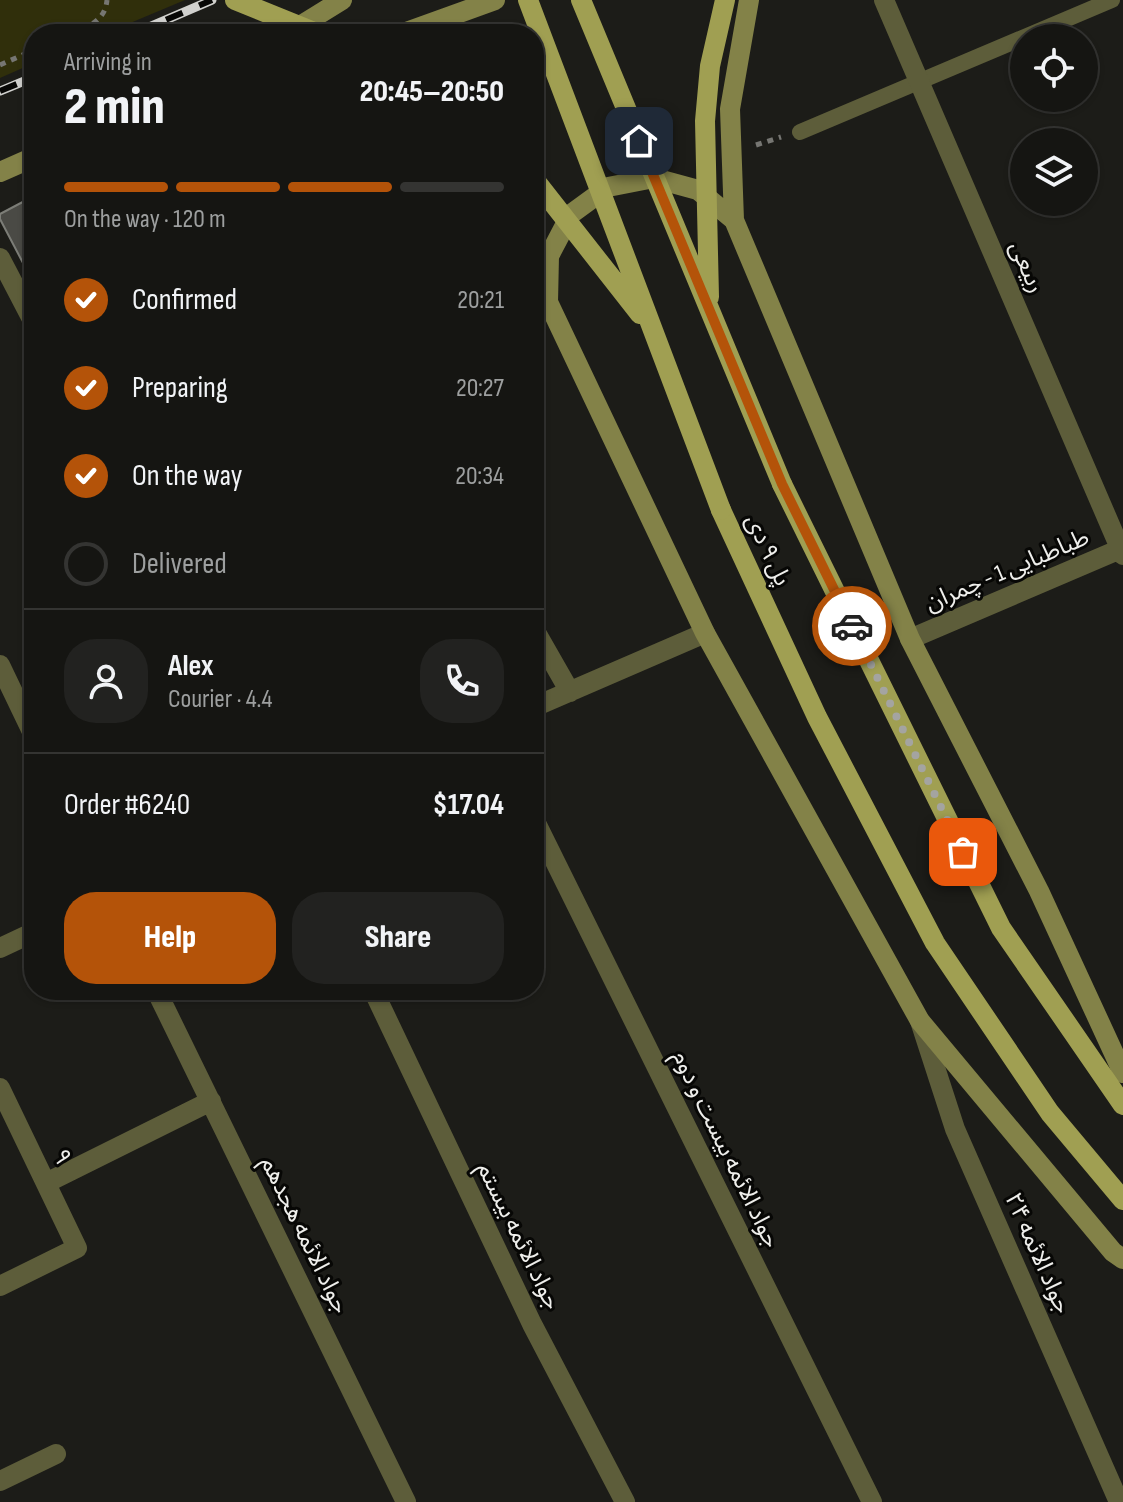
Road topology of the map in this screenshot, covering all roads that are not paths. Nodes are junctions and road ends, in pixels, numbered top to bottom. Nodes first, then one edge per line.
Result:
1 (235, 0) edge
2 (342, 0) edge
3 (495, 0) edge
4 (528, 0) edge
5 (581, 0) edge
6 (725, 0) edge
7 (749, 0) edge
8 (884, 0) edge
9 (1112, 0) edge
10 (294, 24) edge
11 (303, 24) edge
12 (429, 24) edge
13 (537, 24) edge
14 (544, 42) edge
15 (919, 82) junction
16 (800, 132) road end
17 (24, 161) edge
18 (0, 172) edge
19 (544, 192) edge
20 (734, 220) junction
21 (0, 258) edge
22 (544, 296) edge
23 (548, 302) junction
24 (24, 304) edge
25 (709, 309) junction
26 (654, 333) junction
27 (1122, 551) edge
28 (705, 633) junction
29 (910, 639) junction
30 (544, 646) edge
31 (0, 665) edge
32 (570, 692) junction
33 (544, 703) edge
34 (24, 715) edge
35 (544, 839) edge
36 (24, 937) edge
37 (0, 948) edge
38 (161, 1000) edge
39 (378, 1000) edge
40 (920, 1021) junction
41 (1123, 1073) edge
42 (0, 1088) edge
43 (211, 1101) junction
44 (1119, 1101) edge
45 (46, 1183) junction
46 (1123, 1200) edge
47 (1123, 1259) edge
48 (0, 1286) edge
49 (56, 1454) dead end
50 (0, 1481) edge
51 (406, 1502) edge
52 (625, 1502) edge
53 (872, 1502) edge
54 (1119, 1502) edge

1 - 10 main road, bridge
2 - 11 main road
3 - 12 main road
4 - 13 main road, پل ۹ دی, bridge
5 - 25 main road, پل ۹ دی, bridge
6 - 25 main road, bridge
7 - 20 main road
8 - 15 street, ربیعی
9 - 15 lane
14 - 26 main road, پل ۹ دی, bridge
15 - 16 lane
15 - 27 street, ربیعی
17 - 18 main road
19 - 26 main road, bridge
20 - 23 main road
20 - 29 main road
21 - 24 street
22 - 23 main road
23 - 28 main road
25 - 44 main road, پل ۹ دی, bridge
26 - 46 main road, پل ۹ دی, bridge
27 - 29 street, طباطبایی 1 - چمران
28 - 32 street
28 - 40 main road
29 - 41 main road
30 - 32 street
31 - 34 street
32 - 33 street
35 - 53 street, جواد الائمه بیست و دوم
36 - 37 street
38 - 43 street, جواد الائمه هجدهم
39 - 52 street, جواد الائمه بیستم
40 - 47 main road
40 - 54 street, جواد الائمه ۲۴
42 - 45 street, ۹
43 - 45 street
43 - 51 street, جواد الائمه هجدهم
45 - 48 street, ۹
49 - 50 street

